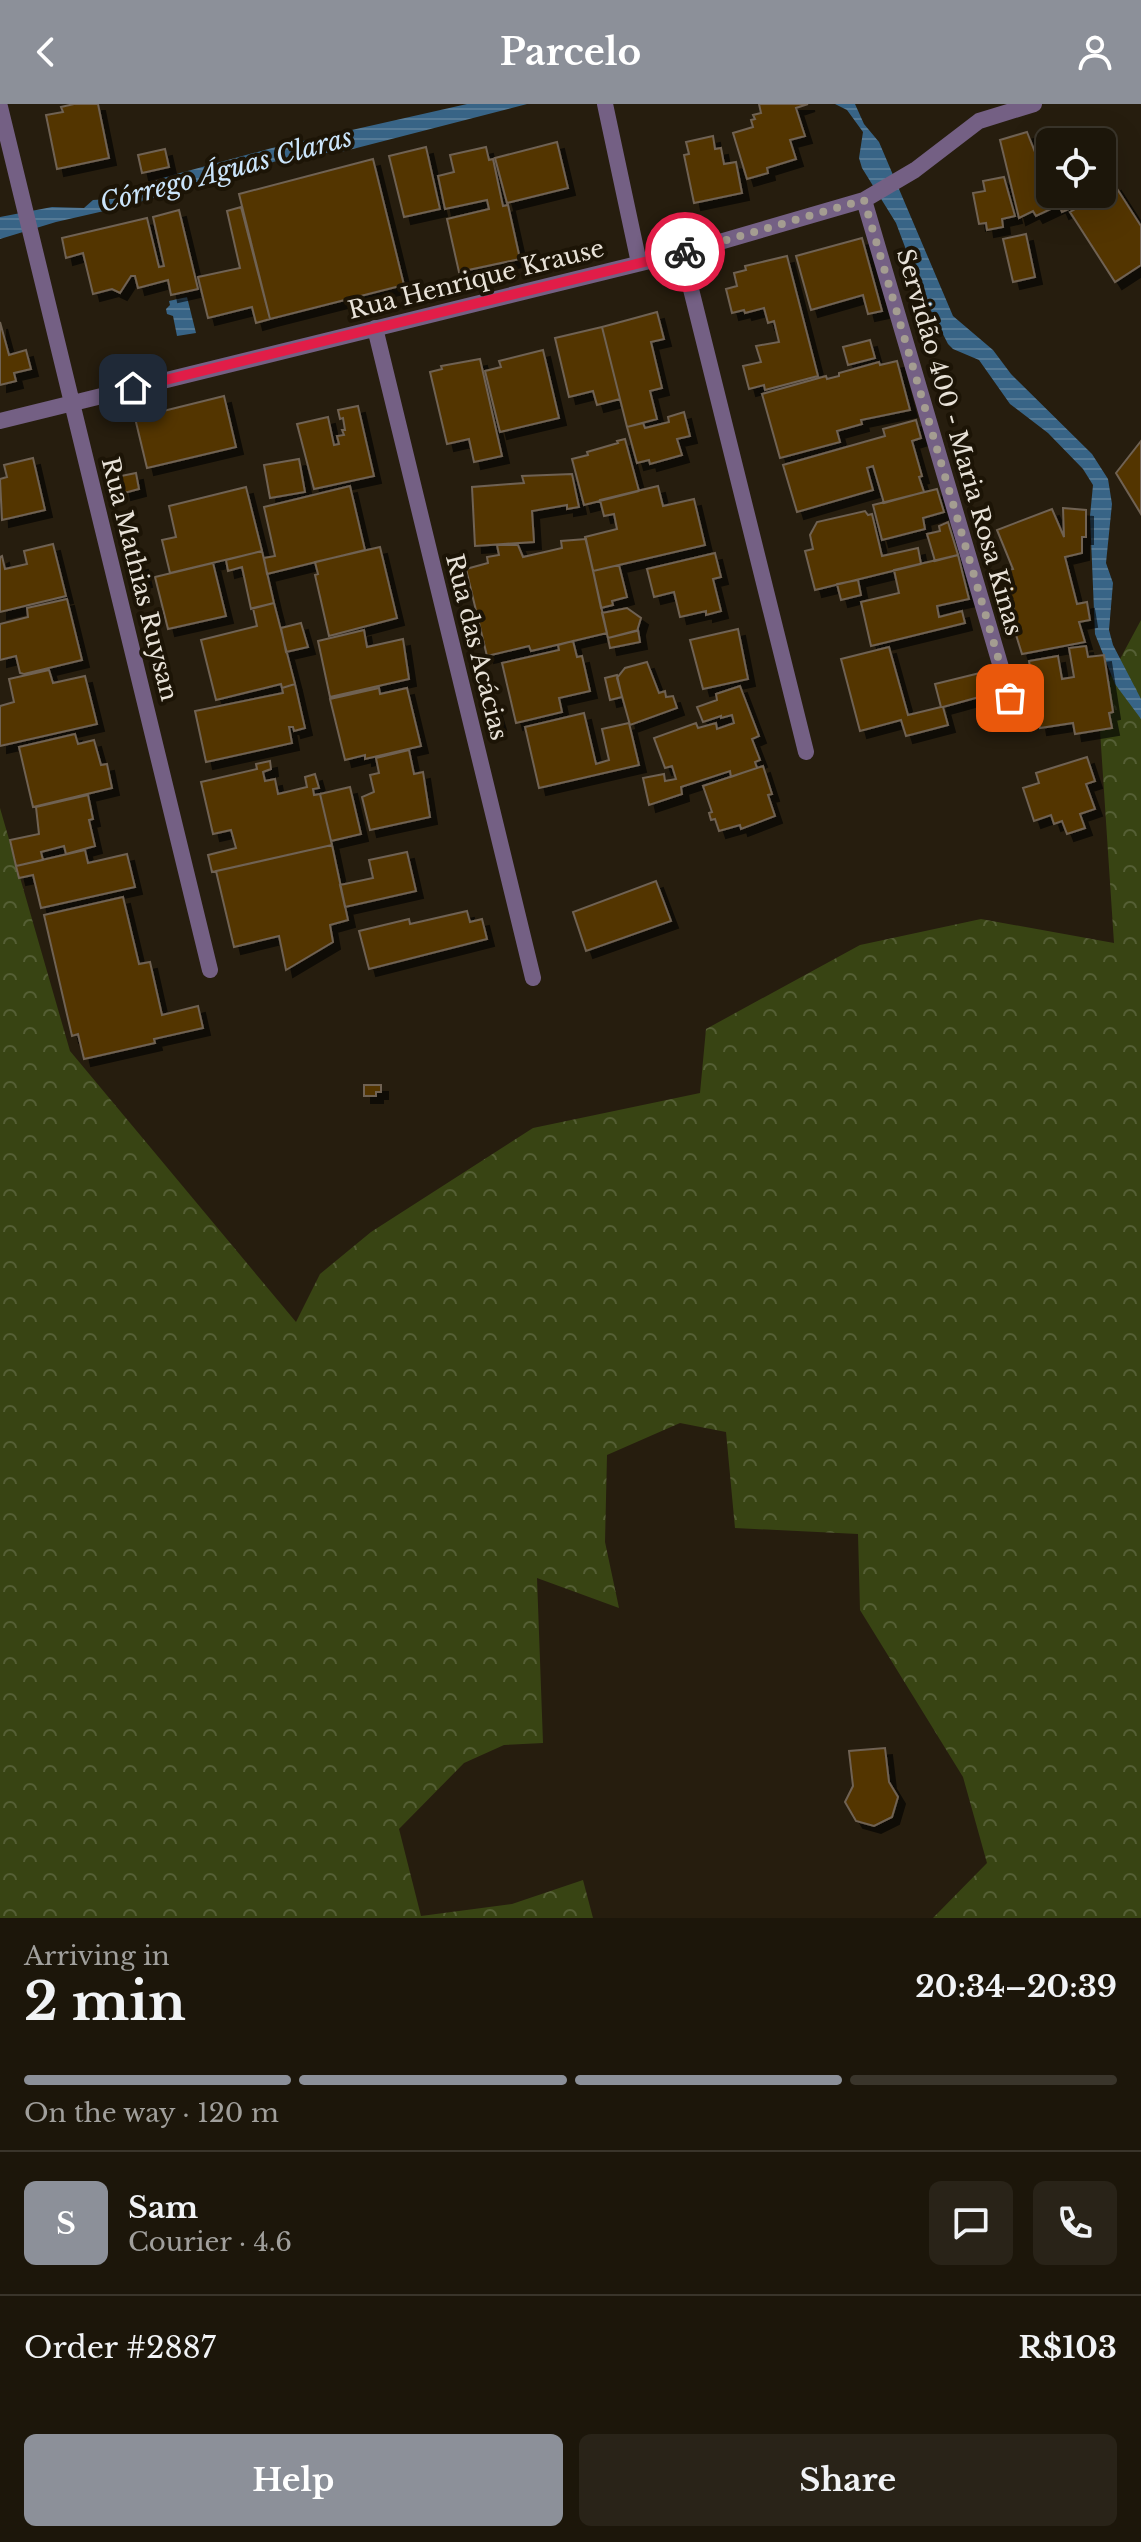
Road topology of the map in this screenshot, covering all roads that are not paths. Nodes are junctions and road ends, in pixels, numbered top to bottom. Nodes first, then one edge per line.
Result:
1 (605, 104) edge
2 (1034, 104) edge
3 (0, 107) edge
4 (864, 200) junction
5 (682, 253) junction
6 (639, 263) junction
7 (375, 328) junction
8 (73, 403) junction
9 (0, 421) edge
10 (1010, 698) dead end
11 (806, 752) dead end
12 (210, 970) dead end
13 (533, 978) dead end

1 - 6 street
2 - 4 street, Rua Henrique Krause
3 - 8 street, Rua Mathias Ruysan
4 - 5 street, Rua Henrique Krause
4 - 10 street, Servidão 400 - Maria Rosa Kinas
5 - 6 street, Rua Henrique Krause
5 - 11 street
6 - 7 street, Rua Henrique Krause
7 - 8 street, Rua Henrique Krause
7 - 13 street, Rua das Acácias
8 - 9 street, Rua Henrique Krause
8 - 12 street, Rua Mathias Ruysan

